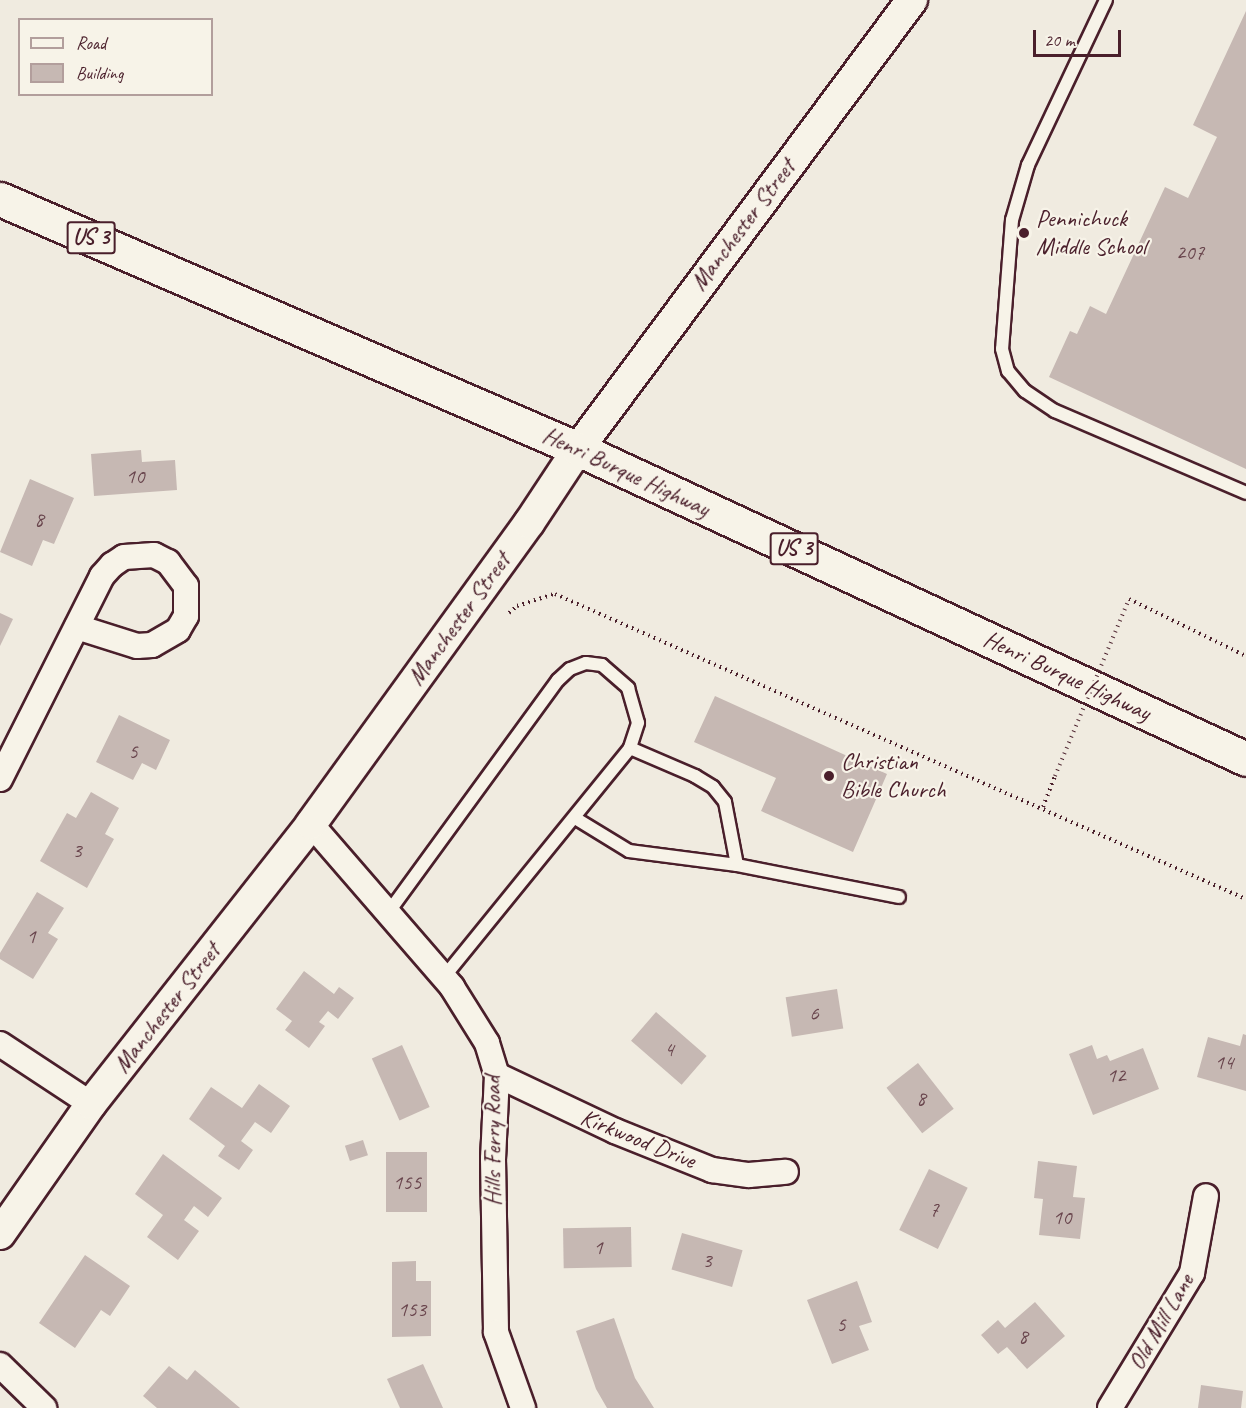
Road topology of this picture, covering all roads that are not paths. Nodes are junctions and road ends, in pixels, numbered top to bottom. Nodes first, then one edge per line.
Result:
1 (912, 0) edge
2 (1106, 0) edge
3 (0, 199) edge
4 (578, 449) junction
5 (1246, 493) edge
6 (77, 627) junction
7 (630, 748) junction
8 (1246, 759) edge
9 (0, 779) edge
10 (575, 818) junction
11 (310, 824) junction
12 (737, 865) junction
13 (899, 897) dead end
14 (388, 913) junction
15 (444, 977) junction
16 (0, 1044) edge
17 (496, 1075) junction
18 (91, 1104) junction
19 (786, 1172) dead end
20 (1206, 1196) dead end
21 (0, 1234) edge
22 (0, 1365) edge
23 (44, 1408) edge
24 (523, 1408) edge
25 (1110, 1408) edge

1 - 4 street, Manchester Street
2 - 5 lane
3 - 4 main road, Henri Burque Highway / US 3
4 - 8 main road, Henri Burque Highway / US 3
4 - 11 street, Manchester Street
6 - 6 street
6 - 9 street
7 - 10 lane
7 - 12 lane
7 - 14 lane
10 - 12 lane
10 - 15 lane
11 - 14 street, Hills Ferry Road
11 - 18 street, Manchester Street
12 - 13 lane
14 - 15 street, Hills Ferry Road
15 - 17 street, Hills Ferry Road
16 - 18 street
17 - 19 street, Kirkwood Drive
17 - 24 street, Hills Ferry Road
18 - 21 street, Manchester Street
20 - 25 street, Old Mill Lane
22 - 23 street

